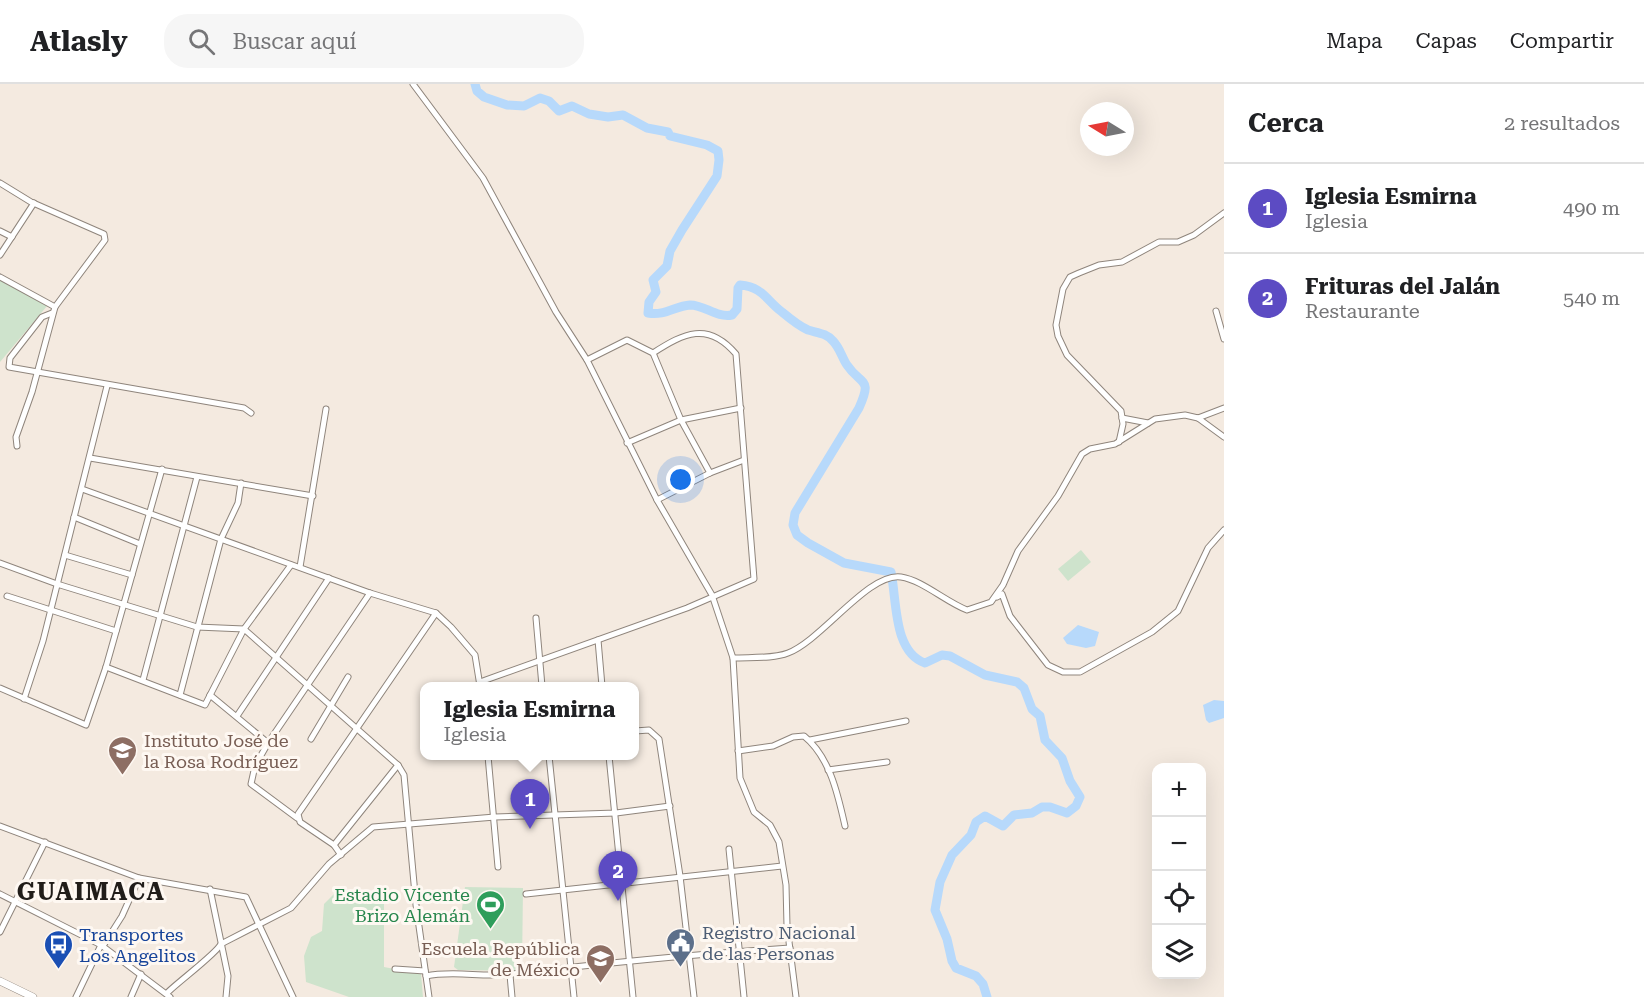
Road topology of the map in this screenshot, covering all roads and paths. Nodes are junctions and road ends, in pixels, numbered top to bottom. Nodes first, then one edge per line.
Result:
1 (413, 84) edge
2 (0, 183) edge
3 (34, 203) junction
4 (1224, 213) edge
5 (0, 231) edge
6 (12, 237) junction
7 (0, 255) edge
8 (0, 277) edge
9 (53, 310) junction
10 (1216, 311) dead end
11 (1224, 339) edge
12 (652, 353) junction
13 (587, 360) junction
14 (38, 372) junction
15 (107, 386) junction
16 (741, 408) junction
17 (1224, 408) edge
18 (326, 409) dead end
19 (251, 413) dead end
20 (1122, 418) junction
21 (1198, 418) junction
22 (681, 420) junction
23 (1148, 423) junction
24 (1224, 437) edge
25 (1119, 442) junction
26 (627, 443) junction
27 (17, 446) dead end
28 (90, 458) junction
29 (744, 460) junction
30 (162, 469) junction
31 (710, 473) junction
32 (197, 477) junction
33 (241, 483) junction
34 (82, 489) junction
35 (313, 496) junction
36 (657, 500) junction
37 (150, 513) junction
38 (74, 517) junction
39 (185, 527) junction
40 (1224, 530) edge
41 (221, 539) junction
42 (140, 544) junction
43 (65, 555) junction
44 (0, 563) edge
45 (291, 565) junction
46 (300, 567) junction
47 (132, 575) junction
48 (329, 578) junction
49 (57, 584) junction
50 (370, 593) junction
51 (712, 595) junction
52 (7, 596) dead end
53 (991, 602) junction
54 (124, 603) junction
55 (50, 612) junction
56 (436, 613) junction
57 (159, 615) junction
58 (536, 618) dead end
59 (197, 627) junction
60 (244, 629) junction
61 (116, 631) junction
62 (598, 640) junction
63 (277, 656) junction
64 (733, 657) junction
65 (540, 661) junction
66 (106, 667) junction
67 (348, 677) dead end
68 (143, 680) junction
69 (480, 682) edge
70 (485, 682) edge
71 (542, 682) edge
72 (602, 682) edge
73 (307, 684) junction
74 (0, 688) edge
75 (180, 695) junction
76 (210, 695) junction
77 (24, 699) junction
78 (331, 705) junction
79 (237, 716) junction
80 (906, 721) dead end
81 (356, 728) junction
82 (639, 731) edge
83 (311, 739) dead end
84 (810, 740) junction
85 (268, 743) junction
86 (738, 751) junction
87 (488, 760) edge
88 (549, 760) edge
89 (609, 760) edge
90 (887, 762) dead end
91 (398, 765) junction
92 (828, 770) junction
93 (670, 806) junction
94 (616, 813) junction
95 (556, 814) junction
96 (297, 818) junction
97 (495, 818) junction
98 (408, 823) junction
99 (0, 826) edge
100 (845, 826) dead end
101 (45, 842) junction
102 (334, 845) junction
103 (729, 849) dead end
104 (341, 855) junction
105 (782, 866) junction
106 (498, 867) dead end
107 (731, 871) junction
108 (680, 876) junction
109 (139, 878) junction
110 (622, 882) junction
111 (210, 889) junction
112 (564, 890) junction
113 (0, 894) edge
114 (526, 894) dead end
115 (15, 902) junction
116 (260, 924) junction
117 (0, 932) edge
118 (221, 945) junction
119 (102, 946) junction
120 (790, 948) junction
121 (739, 951) junction
122 (688, 957) junction
123 (630, 962) junction
124 (572, 966) junction
125 (395, 969) dead end
126 (425, 973) junction
127 (141, 974) junction
128 (510, 975) junction
129 (0, 981) edge
130 (16, 993) edge
131 (169, 995) edge
132 (291, 996) edge
133 (33, 997) edge
134 (76, 997) edge
135 (131, 997) edge
136 (226, 997) edge
137 (429, 997) edge
138 (512, 997) edge
139 (574, 997) edge
140 (633, 997) edge
141 (694, 997) edge
142 (744, 997) edge
143 (796, 997) edge

1 - 13 street
2 - 3 street
3 - 6 street
3 - 9 street
4 - 20 street
5 - 6 street
6 - 7 street
8 - 9 street
9 - 14 street
9 - 14 street
10 - 11 street
12 - 13 street
12 - 16 street
12 - 22 street
13 - 26 street
14 - 15 street
14 - 27 street
15 - 19 street
15 - 28 street
16 - 22 street
16 - 29 street
17 - 21 street
18 - 35 street
20 - 23 street
20 - 25 street
21 - 23 street
21 - 24 street
22 - 26 street
22 - 31 street
23 - 25 street
25 - 53 street
26 - 36 street
28 - 30 street
28 - 34 street
29 - 31 street
29 - 51 street
30 - 32 street
30 - 37 street
31 - 36 street
32 - 33 street
32 - 39 street
33 - 35 street
33 - 41 street
34 - 37 street
34 - 38 street
35 - 46 street
36 - 51 street
37 - 39 street
37 - 42 street
38 - 42 street
38 - 43 street
39 - 41 street
39 - 57 street
40 - 53 street
41 - 45 street
41 - 59 street
42 - 47 street
43 - 47 street
43 - 49 street
44 - 49 street
45 - 46 street
45 - 60 street
46 - 48 street
47 - 54 street
48 - 50 street
48 - 63 street
49 - 54 street
49 - 55 street
50 - 56 street
50 - 73 street
51 - 62 street
51 - 64 street
52 - 55 street
53 - 64 street
54 - 57 street
54 - 61 street
55 - 61 street
55 - 77 street
56 - 69 street
56 - 81 street
57 - 59 street
57 - 68 street
58 - 65 street
59 - 60 street
59 - 75 street
60 - 63 street
60 - 76 street
61 - 66 street
62 - 65 street
62 - 72 street
63 - 73 street
63 - 79 street
64 - 86 street
65 - 70 street
65 - 71 street
66 - 68 street
66 - 77 street
67 - 78 street
68 - 75 street
73 - 78 street
73 - 85 street
74 - 77 street
75 - 76 street
76 - 79 street
78 - 81 street
78 - 83 street
79 - 85 street
80 - 84 street
81 - 91 street
81 - 96 street
82 - 93 street
84 - 86 street
84 - 92 street
85 - 96 street
86 - 105 street
87 - 97 street
88 - 95 street
89 - 94 street
90 - 92 street
91 - 98 street
91 - 102 street
92 - 100 street
93 - 94 street
93 - 108 street
94 - 95 street
94 - 110 street
95 - 97 street
95 - 112 street
96 - 102 street
97 - 98 street
97 - 106 street
98 - 104 street
98 - 126 street
99 - 101 street
101 - 109 street
101 - 115 street
102 - 104 street
103 - 107 street
104 - 116 street
105 - 107 street
105 - 120 street
107 - 108 street
107 - 121 street
108 - 110 street
108 - 122 street
109 - 111 street
109 - 119 street
110 - 112 street
110 - 123 street
111 - 116 street
111 - 118 street
112 - 114 street
112 - 124 street
113 - 115 street
115 - 117 street
115 - 119 street
116 - 118 street
116 - 132 street
118 - 131 street
118 - 136 street
119 - 127 street
119 - 134 street
120 - 121 street
120 - 143 street
121 - 122 street
121 - 142 street
122 - 123 street
122 - 141 street
123 - 124 street
123 - 140 street
124 - 128 street
124 - 139 street
125 - 126 street
126 - 128 street
126 - 137 street
127 - 131 street
127 - 135 street
128 - 138 street
129 - 130 main road
130 - 133 main road

